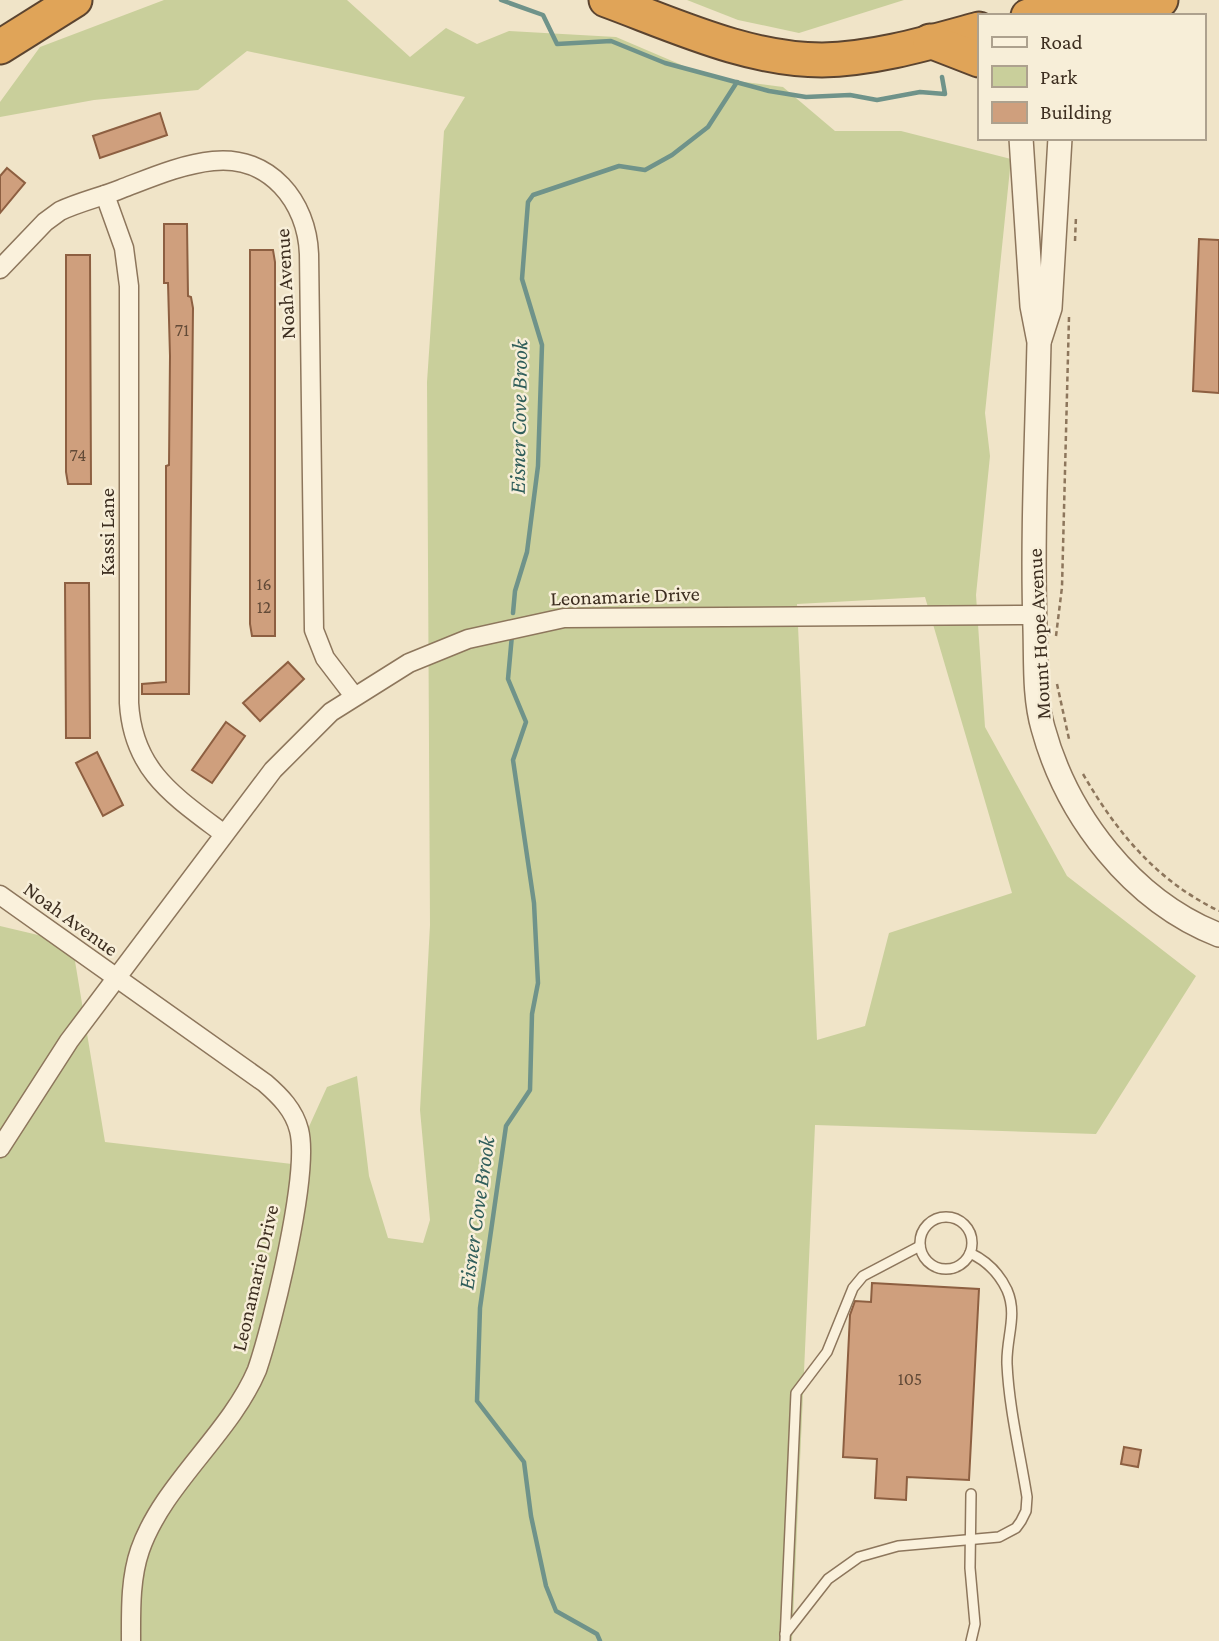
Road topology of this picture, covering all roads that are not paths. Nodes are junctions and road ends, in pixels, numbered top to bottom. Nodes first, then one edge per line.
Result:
1 (54, 0) edge
2 (75, 0) edge
3 (606, 0) edge
4 (1159, 0) edge
5 (1062, 8) edge
6 (1036, 14) edge
7 (1136, 14) edge
8 (978, 29) edge
9 (0, 40) edge
10 (930, 41) junction
11 (0, 47) edge
12 (978, 60) edge
13 (1021, 140) edge
14 (1060, 140) edge
15 (105, 195) junction
16 (0, 270) edge
17 (1039, 342) junction
18 (1035, 615) junction
19 (354, 696) junction
20 (224, 834) junction
21 (0, 895) edge
22 (1219, 935) edge
23 (115, 979) junction
24 (0, 1149) edge
25 (920, 1246) junction
26 (970, 1253) junction
27 (971, 1494) dead end
28 (970, 1539) junction
29 (785, 1638) edge
30 (131, 1641) edge
31 (971, 1641) edge

1 - 9 highway
2 - 11 highway
3 - 10 highway
4 - 5 highway
4 - 7 highway
5 - 6 highway
8 - 10 highway
10 - 12 highway
13 - 17 street, Mount Hope Avenue
14 - 17 street, Mount Hope Avenue
15 - 16 street, Noah Avenue
15 - 19 street, Noah Avenue
15 - 20 street, Kassi Lane
17 - 18 street, Mount Hope Avenue
18 - 19 street, Leonamarie Drive
18 - 22 street, Mount Hope Avenue
19 - 20 street, Leonamarie Drive
20 - 23 street, Leonamarie Drive
21 - 23 street, Noah Avenue
23 - 24 street, Leonamarie Drive
23 - 30 street, Leonamarie Drive
25 - 26 lane
25 - 26 lane
25 - 29 lane
26 - 28 lane
27 - 28 lane
28 - 29 lane
28 - 31 lane

